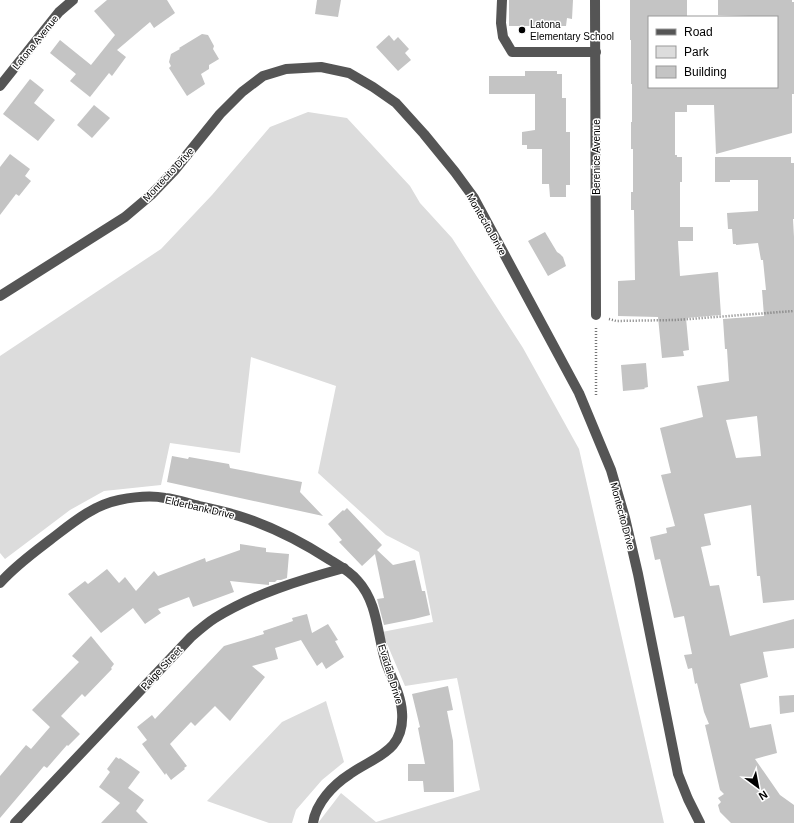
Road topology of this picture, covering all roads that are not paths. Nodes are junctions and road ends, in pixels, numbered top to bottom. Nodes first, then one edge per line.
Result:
1 (73, 0) edge
2 (502, 0) edge
3 (595, 0) edge
4 (596, 52) junction
5 (0, 86) edge
6 (0, 296) edge
7 (596, 315) road end
8 (344, 568) junction
9 (0, 582) edge
10 (14, 823) edge
11 (313, 823) edge
12 (700, 823) edge

1 - 5 street, Latona Avenue
2 - 4 street
3 - 4 street, Berenice Avenue
4 - 7 street, Berenice Avenue
6 - 12 street, Montecito Drive
8 - 9 street, Elderbank Drive
8 - 10 street, Paige Street
8 - 11 street, Evadale Drive

